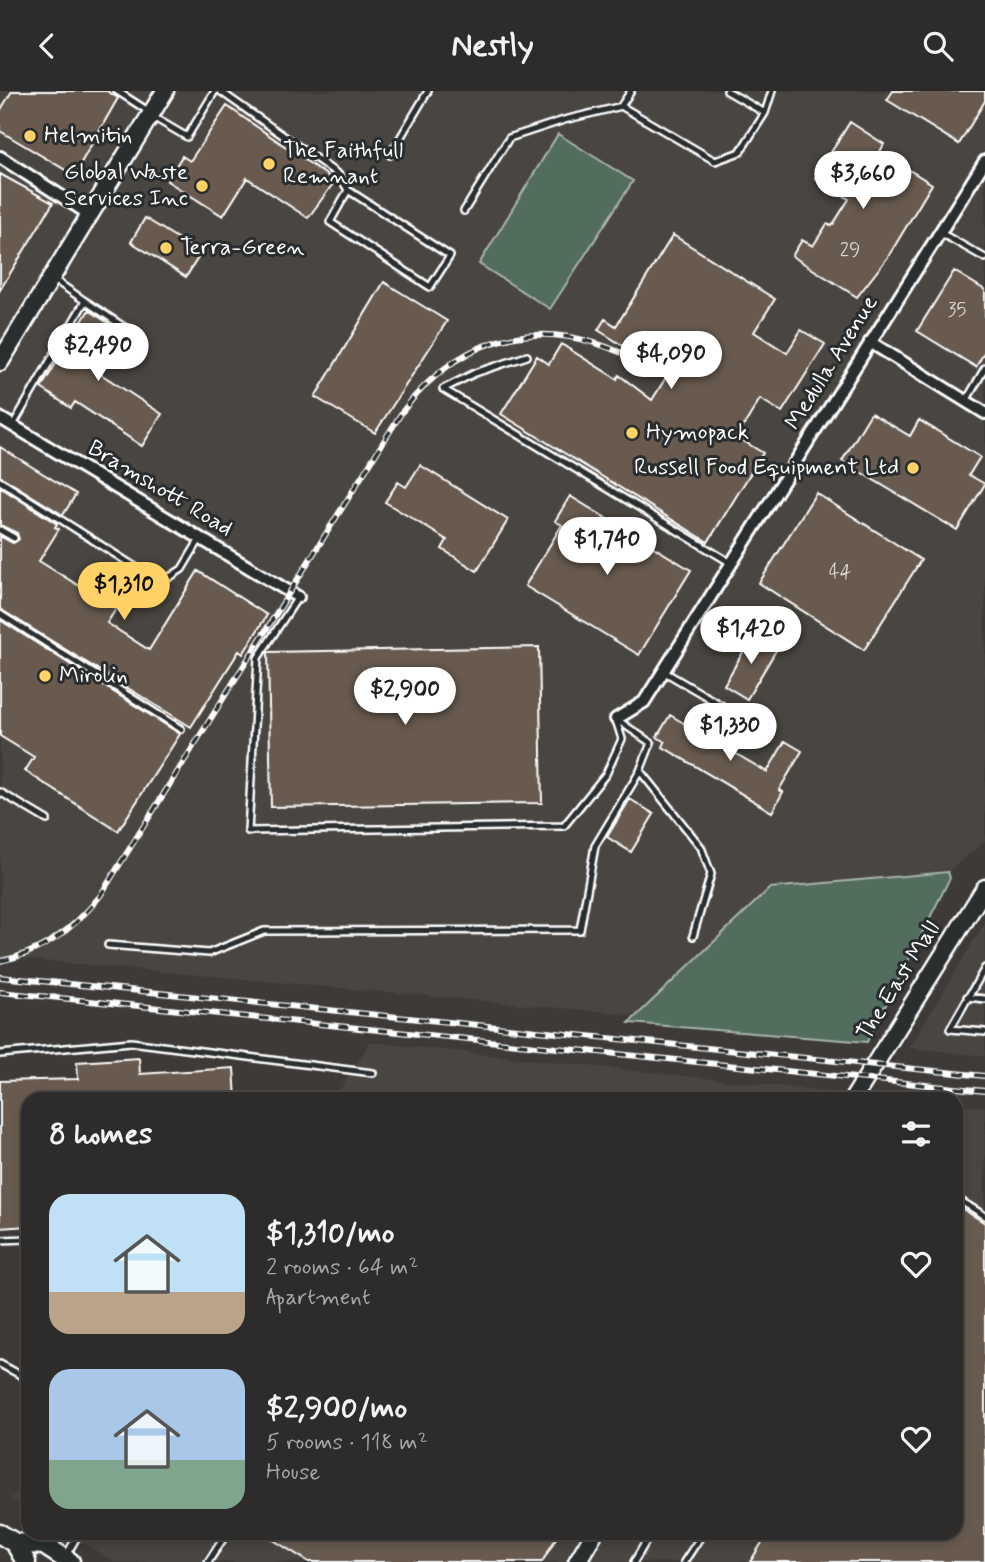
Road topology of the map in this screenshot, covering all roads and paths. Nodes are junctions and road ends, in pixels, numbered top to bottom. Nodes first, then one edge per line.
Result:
1 (117, 91) edge
2 (165, 91) edge
3 (217, 91) edge
4 (428, 91) edge
5 (631, 91) edge
6 (727, 91) edge
7 (772, 91) edge
8 (622, 106) junction
9 (765, 113) junction
10 (150, 114) junction
11 (390, 155) dead end
12 (0, 157) edge
13 (985, 161) edge
14 (348, 190) junction
15 (464, 211) dead end
16 (89, 214) junction
17 (939, 232) junction
18 (985, 258) edge
19 (51, 278) junction
20 (85, 301) junction
21 (124, 327) dead end
22 (870, 342) junction
23 (527, 356) dead end
24 (0, 362) edge
25 (985, 368) edge
26 (966, 401) junction
27 (985, 413) edge
28 (0, 418) edge
29 (13, 425) junction
30 (0, 481) edge
31 (0, 530) edge
32 (14, 538) dead end
33 (200, 539) junction
34 (731, 562) junction
35 (298, 597) joint
36 (0, 614) edge
37 (663, 671) junction
38 (616, 719) junction
39 (181, 729) dead end
40 (735, 742) dead end
41 (640, 771) junction
42 (0, 792) edge
43 (47, 820) dead end
44 (985, 888) edge
45 (693, 936) dead end
46 (108, 945) dead end
47 (985, 968) edge
48 (967, 997) junction
49 (985, 999) edge
50 (985, 1032) edge
51 (0, 1054) edge
52 (373, 1073) dead end
53 (857, 1092) edge
54 (963, 1203) edge
55 (985, 1216) edge
56 (21, 1239) edge
57 (0, 1240) edge
58 (0, 1364) edge
59 (21, 1375) edge
60 (7, 1539) edge
61 (76, 1540) edge
62 (222, 1540) edge
63 (590, 1540) edge
64 (647, 1540) edge
65 (698, 1540) edge
66 (67, 1560) edge
67 (26, 1562) edge
68 (208, 1562) edge
69 (577, 1562) edge
70 (634, 1562) edge
71 (684, 1562) edge

1 - 10 lane
2 - 10 street
3 - 10 lane
3 - 14 lane
4 - 11 lane
5 - 8 lane
6 - 9 lane
7 - 9 lane
8 - 9 lane
8 - 15 lane
10 - 16 street
12 - 16 street
13 - 17 street, Medulla Avenue
14 - 14 lane
16 - 19 street
17 - 18 lane
17 - 22 street, Medulla Avenue
19 - 20 lane
19 - 24 street
20 - 21 lane
20 - 29 lane
22 - 26 street
22 - 34 street, Medulla Avenue
23 - 34 lane
25 - 26 lane
26 - 27 street
28 - 29 street, Bramshott Road
29 - 33 street, Bramshott Road
30 - 33 lane
31 - 32 lane
33 - 35 street, Bramshott Road
34 - 37 street, Medulla Avenue
35 - 38 lane
36 - 39 lane
37 - 38 street, Medulla Avenue
37 - 40 lane
38 - 41 lane
41 - 45 lane
41 - 46 lane
42 - 43 lane
44 - 53 street, The East Mall
47 - 48 lane
48 - 49 lane
48 - 50 lane
51 - 52 lane
54 - 55 lane
56 - 57 lane
58 - 59 lane
60 - 66 main road
60 - 67 main road
61 - 66 lane
62 - 68 lane
63 - 69 street
64 - 70 lane
65 - 71 lane

